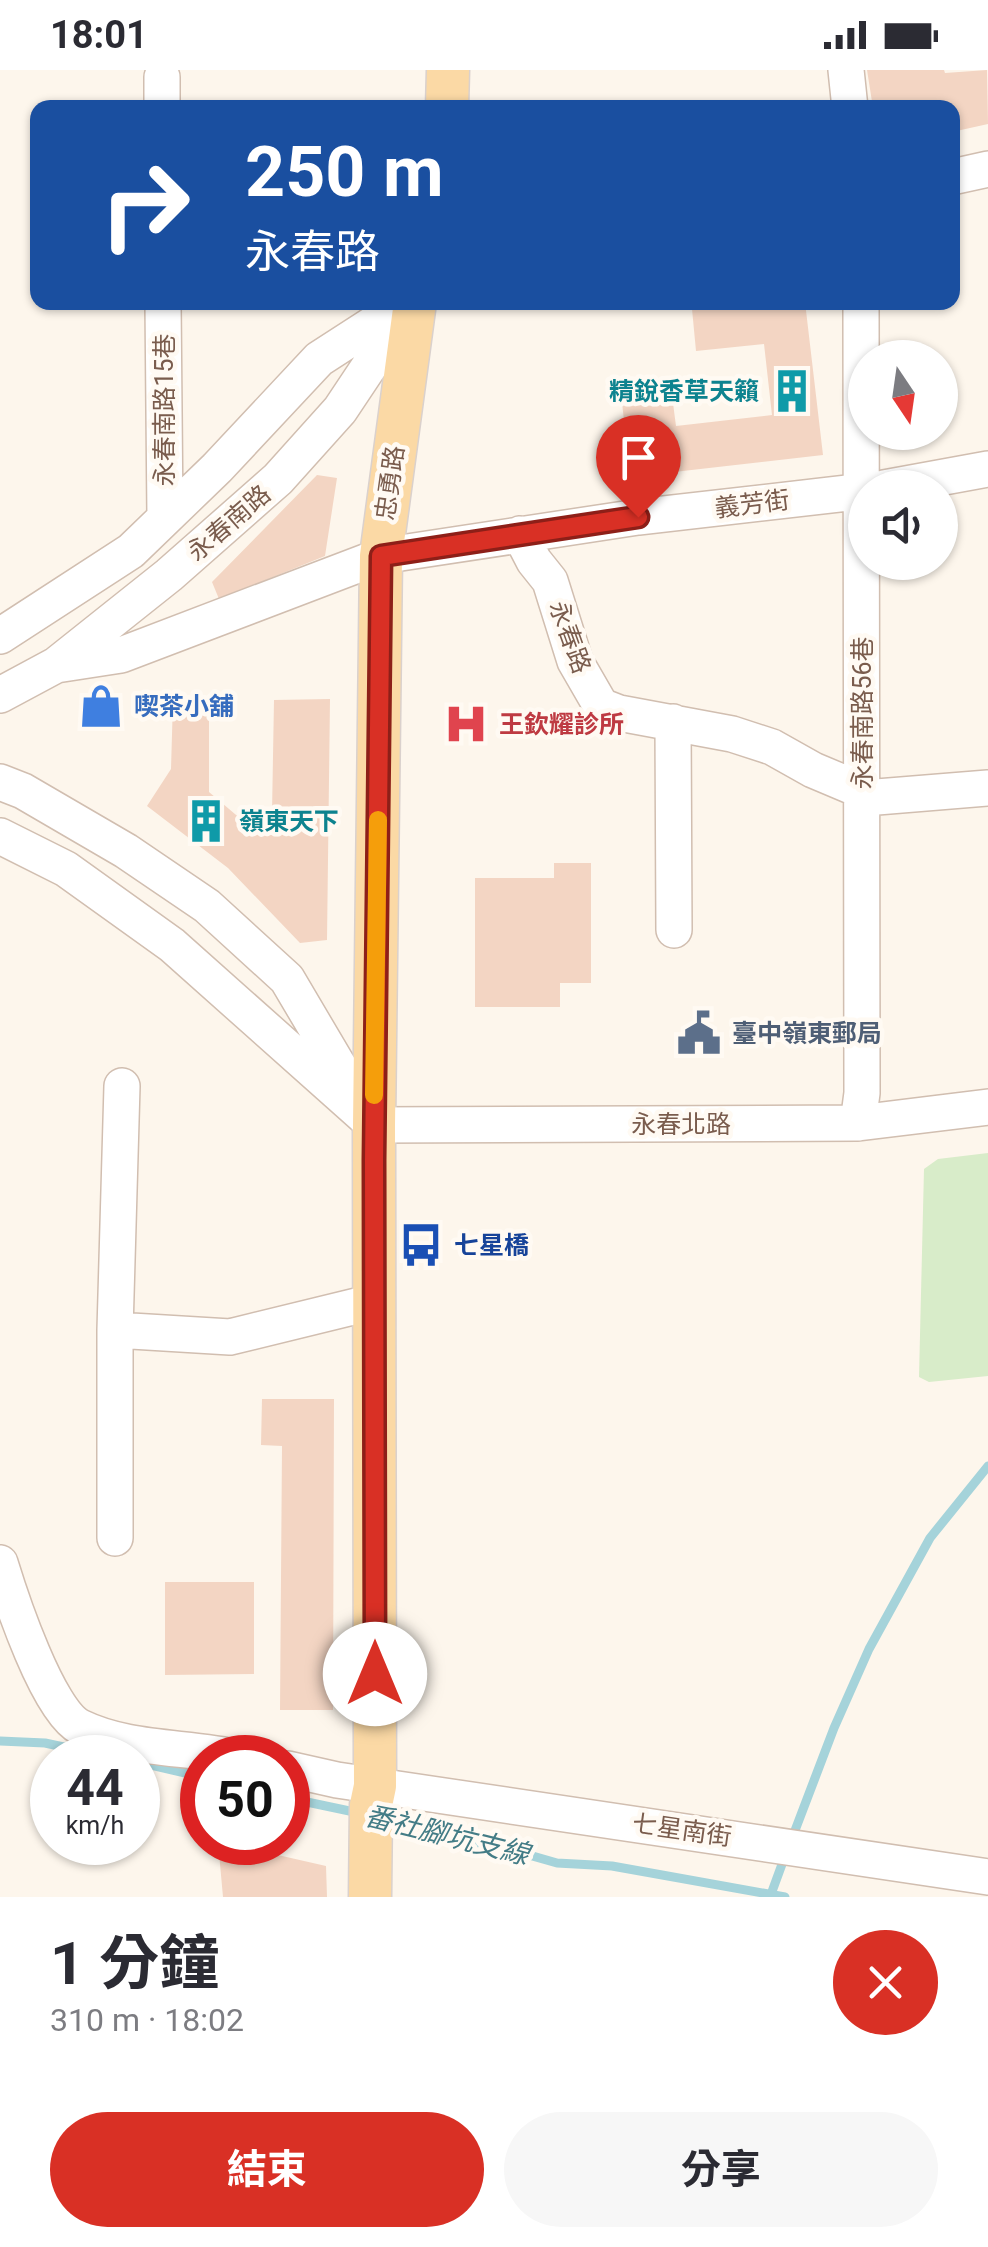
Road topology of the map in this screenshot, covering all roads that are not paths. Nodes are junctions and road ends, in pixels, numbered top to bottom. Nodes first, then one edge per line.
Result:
1 (448, 70) edge
2 (846, 70) edge
3 (448, 100) edge
4 (849, 100) edge
5 (988, 170) edge
6 (960, 175) edge
7 (163, 310) edge
8 (398, 310) edge
9 (406, 310) edge
10 (410, 310) edge
11 (861, 310) edge
12 (988, 468) edge
13 (869, 470) edge
14 (958, 474) edge
15 (848, 493) edge
16 (164, 518) junction
17 (520, 534) junction
18 (381, 556) junction
19 (868, 580) edge
20 (0, 636) edge
21 (56, 665) junction
22 (0, 696) edge
23 (673, 722) junction
24 (0, 782) edge
25 (988, 788) edge
26 (862, 792) junction
27 (0, 836) edge
28 (674, 930) dead end
29 (122, 1086) dead end
30 (988, 1107) edge
31 (858, 1123) junction
32 (374, 1125) junction
33 (373, 1302) junction
34 (115, 1330) junction
35 (115, 1538) dead end
36 (0, 1563) edge
37 (180, 1750) edge
38 (310, 1776) edge
39 (373, 1795) junction
40 (988, 1876) edge
41 (370, 1883) edge

1 - 3 main road
2 - 4 street
5 - 6 street
7 - 16 street, 永春南路15巷
8 - 16 street, 永春南路
9 - 21 street, 永春南路
10 - 18 main road, 忠勇路
11 - 13 street, 永春南路56巷
12 - 14 street, 義芳街
15 - 17 street, 義芳街
16 - 20 street, 永春南路
17 - 18 street
17 - 23 street, 永春路
18 - 21 street
18 - 32 main road, 忠勇路
19 - 26 street, 永春南路56巷
21 - 22 street, 永春南路
23 - 26 street, 永春路
23 - 28 street
24 - 32 street
25 - 26 street, 永春路
26 - 31 street, 永春南路56巷
27 - 32 street
29 - 34 street
30 - 31 street, 永春北路
31 - 32 street, 永春北路
32 - 33 main road, 忠勇路
33 - 34 street
33 - 39 main road, 忠勇路
34 - 35 street
36 - 37 street
38 - 39 street, 七星南街
39 - 40 street, 七星南街
39 - 41 main road

